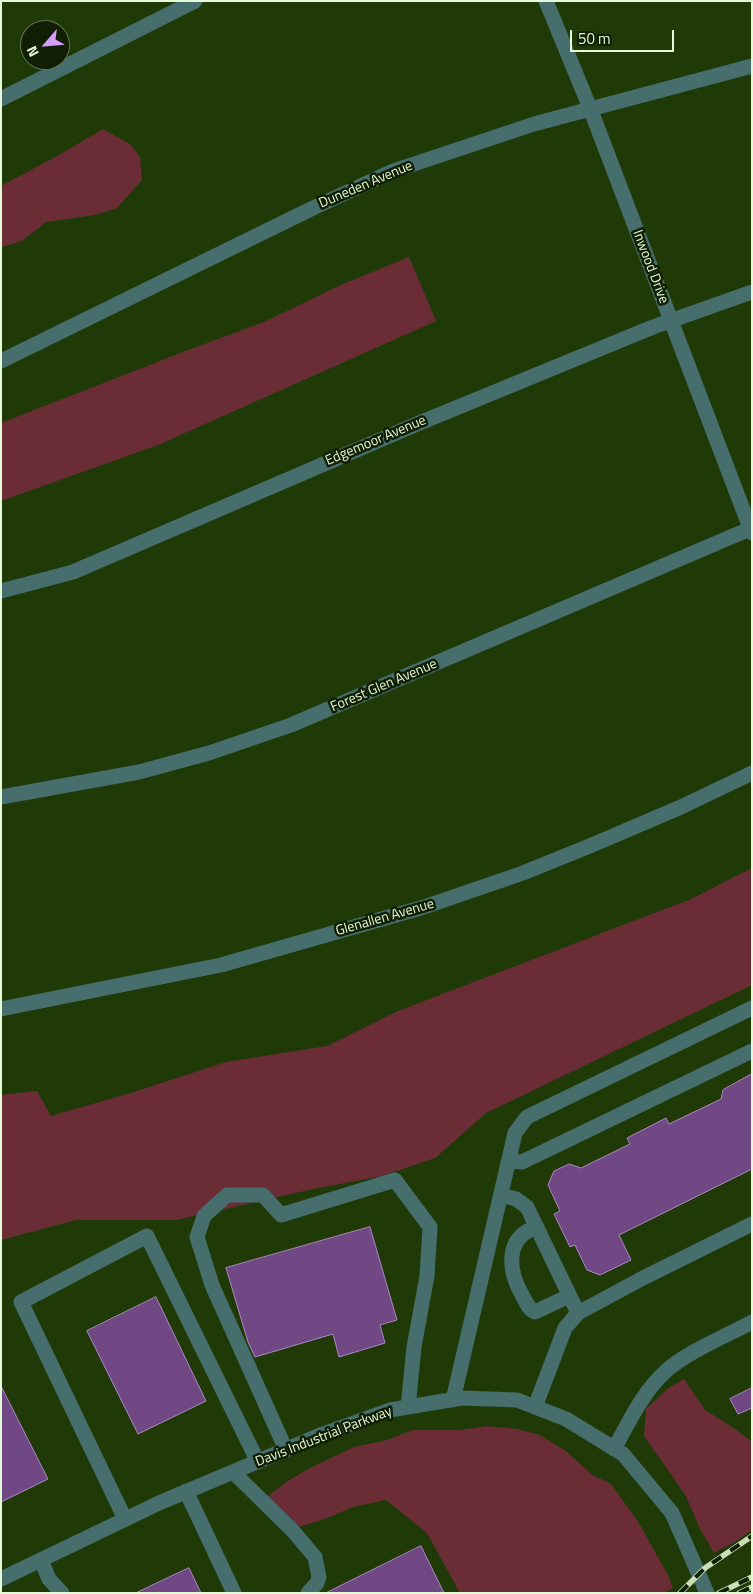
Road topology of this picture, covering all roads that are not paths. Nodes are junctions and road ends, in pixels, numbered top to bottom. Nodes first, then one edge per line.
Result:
1 (195, 1) edge
2 (546, 1) edge
3 (752, 66) edge
4 (1, 99) edge
5 (590, 108) junction
6 (752, 292) edge
7 (670, 320) junction
8 (1, 361) edge
9 (751, 530) edge
10 (1, 591) edge
11 (752, 773) edge
12 (1, 797) edge
13 (752, 1008) edge
14 (1, 1009) edge
15 (752, 1051) edge
16 (509, 1161) junction
17 (501, 1195) junction
18 (752, 1224) edge
19 (537, 1227) junction
20 (569, 1296) junction
21 (578, 1313) junction
22 (752, 1322) edge
23 (453, 1400) junction
24 (408, 1407) junction
25 (535, 1407) junction
26 (614, 1449) junction
27 (286, 1450) junction
28 (258, 1462) junction
29 (233, 1472) junction
30 (186, 1491) junction
31 (125, 1519) junction
32 (41, 1560) junction
33 (1, 1580) edge
34 (704, 1588) edge
35 (62, 1593) edge
36 (234, 1593) edge
37 (308, 1593) edge

1 - 4 street
2 - 5 street, Inwood Drive
3 - 5 street, Duneden Avenue
5 - 7 street, Inwood Drive
5 - 8 street, Duneden Avenue
6 - 7 street, Edgemoor Avenue
7 - 9 street, Inwood Drive
7 - 10 street, Edgemoor Avenue
9 - 12 street, Forest Glen Avenue
11 - 14 street, Glenallen Avenue
13 - 16 street
15 - 16 street
16 - 17 street
17 - 19 street
17 - 23 street
18 - 21 street
19 - 20 street
19 - 20 street
20 - 21 street
21 - 25 street
22 - 26 street
23 - 24 street, Davis Industrial Parkway
23 - 25 street, Davis Industrial Parkway
24 - 27 street, Davis Industrial Parkway
24 - 27 street
25 - 26 street, Davis Industrial Parkway
26 - 34 street, Davis Industrial Parkway
27 - 28 street, Davis Industrial Parkway
28 - 29 street, Davis Industrial Parkway
28 - 31 street
29 - 30 street, Davis Industrial Parkway
29 - 37 street
30 - 31 street, Davis Industrial Parkway
30 - 36 street
31 - 32 street, Davis Industrial Parkway
32 - 33 street, Davis Industrial Parkway
32 - 35 street

